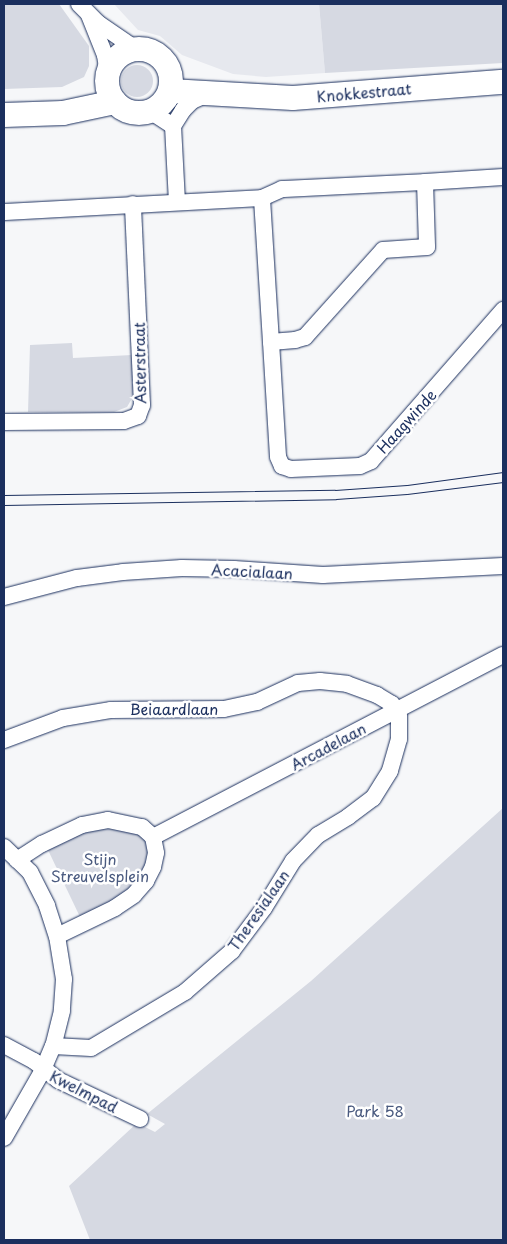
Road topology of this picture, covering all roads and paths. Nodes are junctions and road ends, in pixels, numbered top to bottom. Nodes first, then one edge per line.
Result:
1 (84, 9) edge
2 (136, 49) junction
3 (170, 82) junction
4 (503, 82) edge
5 (110, 86) junction
6 (224, 92) junction
7 (150, 111) junction
8 (4, 115) edge
9 (173, 126) junction
10 (503, 177) edge
11 (425, 182) junction
12 (262, 198) junction
13 (176, 202) junction
14 (133, 204) junction
15 (4, 212) edge
16 (503, 310) edge
17 (271, 342) junction
18 (4, 422) edge
19 (503, 566) edge
20 (4, 597) edge
21 (503, 656) edge
22 (396, 710) junction
23 (4, 740) edge
24 (153, 838) junction
25 (4, 847) edge
26 (17, 860) junction
27 (57, 936) junction
28 (4, 1045) edge
29 (53, 1046) junction
30 (43, 1070) junction
31 (140, 1119) dead end
32 (4, 1138) edge

1 - 2 street
1 - 5 street
2 - 3 street
2 - 5 street
3 - 6 street, Knokkestraat
3 - 7 street
4 - 6 street, Knokkestraat
5 - 7 street
5 - 8 street
6 - 9 street
7 - 9 street
9 - 13 street
10 - 11 street
11 - 12 street
11 - 17 street
12 - 13 street
12 - 17 street, Haagwinde
13 - 14 street
14 - 15 street
14 - 18 street, Asterstraat
16 - 17 street, Haagwinde
19 - 20 street, Acacialaan
21 - 22 street, Arcadelaan
22 - 23 street, Beiaardlaan
22 - 24 street, Arcadelaan
22 - 29 street, Theresialaan
24 - 26 street
24 - 27 street
25 - 26 street
26 - 27 street
27 - 29 street
28 - 30 street, Kwelmpad
29 - 30 street
30 - 31 street, Kwelmpad
30 - 32 street

